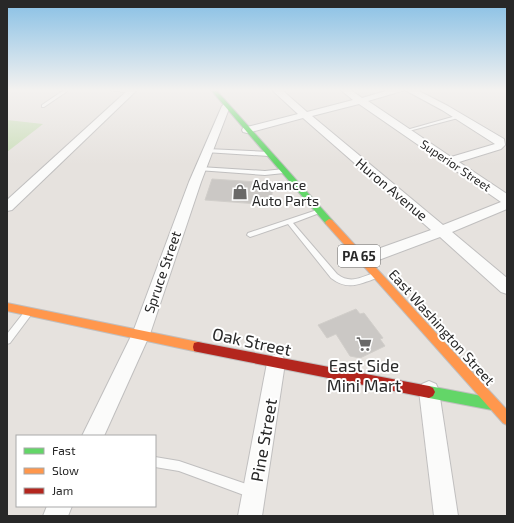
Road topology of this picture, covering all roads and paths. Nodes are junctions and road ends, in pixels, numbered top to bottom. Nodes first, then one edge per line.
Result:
1 (107, 114) edge
2 (222, 114) edge
3 (233, 114) edge
4 (304, 114) edge
5 (305, 114) edge
6 (381, 114) edge
7 (453, 114) edge
8 (456, 117) junction
9 (247, 130) junction
10 (405, 131) junction
11 (207, 151) junction
12 (269, 154) junction
13 (450, 161) junction
14 (200, 169) junction
15 (285, 171) junction
16 (507, 200) edge
17 (507, 204) edge
18 (7, 207) edge
19 (320, 211) junction
20 (289, 222) junction
21 (442, 231) junction
22 (250, 235) dead end
23 (363, 260) junction
24 (376, 276) junction
25 (507, 287) edge
26 (7, 307) edge
27 (29, 311) junction
28 (141, 334) junction
29 (7, 340) edge
30 (276, 363) junction
31 (429, 391) junction
32 (492, 404) junction
33 (507, 419) edge
34 (93, 435) edge
35 (156, 462) edge
36 (254, 493) junction
37 (60, 507) edge
38 (55, 516) edge
39 (250, 516) edge
40 (446, 516) edge

1 - 18 street
2 - 11 street, Spruce Street
3 - 9 main road, East Washington Street / PA 65
4 - 9 street
5 - 21 street, Huron Avenue
6 - 10 street, Superior Street
7 - 8 street
8 - 10 lane
8 - 13 street
9 - 12 main road, East Washington Street / PA 65
10 - 13 street, Superior Street
11 - 12 lane
11 - 14 street, Spruce Street
12 - 15 main road, East Washington Street / PA 65
13 - 16 street, Superior Street
14 - 15 lane
14 - 28 street, Spruce Street
15 - 19 main road, East Washington Street / PA 65
17 - 21 street
19 - 20 lane
19 - 23 main road, East Washington Street / PA 65
20 - 22 lane
20 - 24 lane
21 - 23 street
21 - 25 street, Huron Avenue
23 - 24 main road, East Washington Street / PA 65
24 - 32 main road, East Washington Street / PA 65
26 - 27 main road, Oak Street
27 - 28 main road, Oak Street
27 - 29 lane
28 - 30 main road, Oak Street
28 - 34 street, Spruce Street
30 - 31 main road, Oak Street
30 - 36 street, Pine Street
31 - 32 main road, Oak Street
31 - 40 street
32 - 33 main road, East Washington Street / PA 65
35 - 36 lane
36 - 39 street, Pine Street
37 - 38 street

